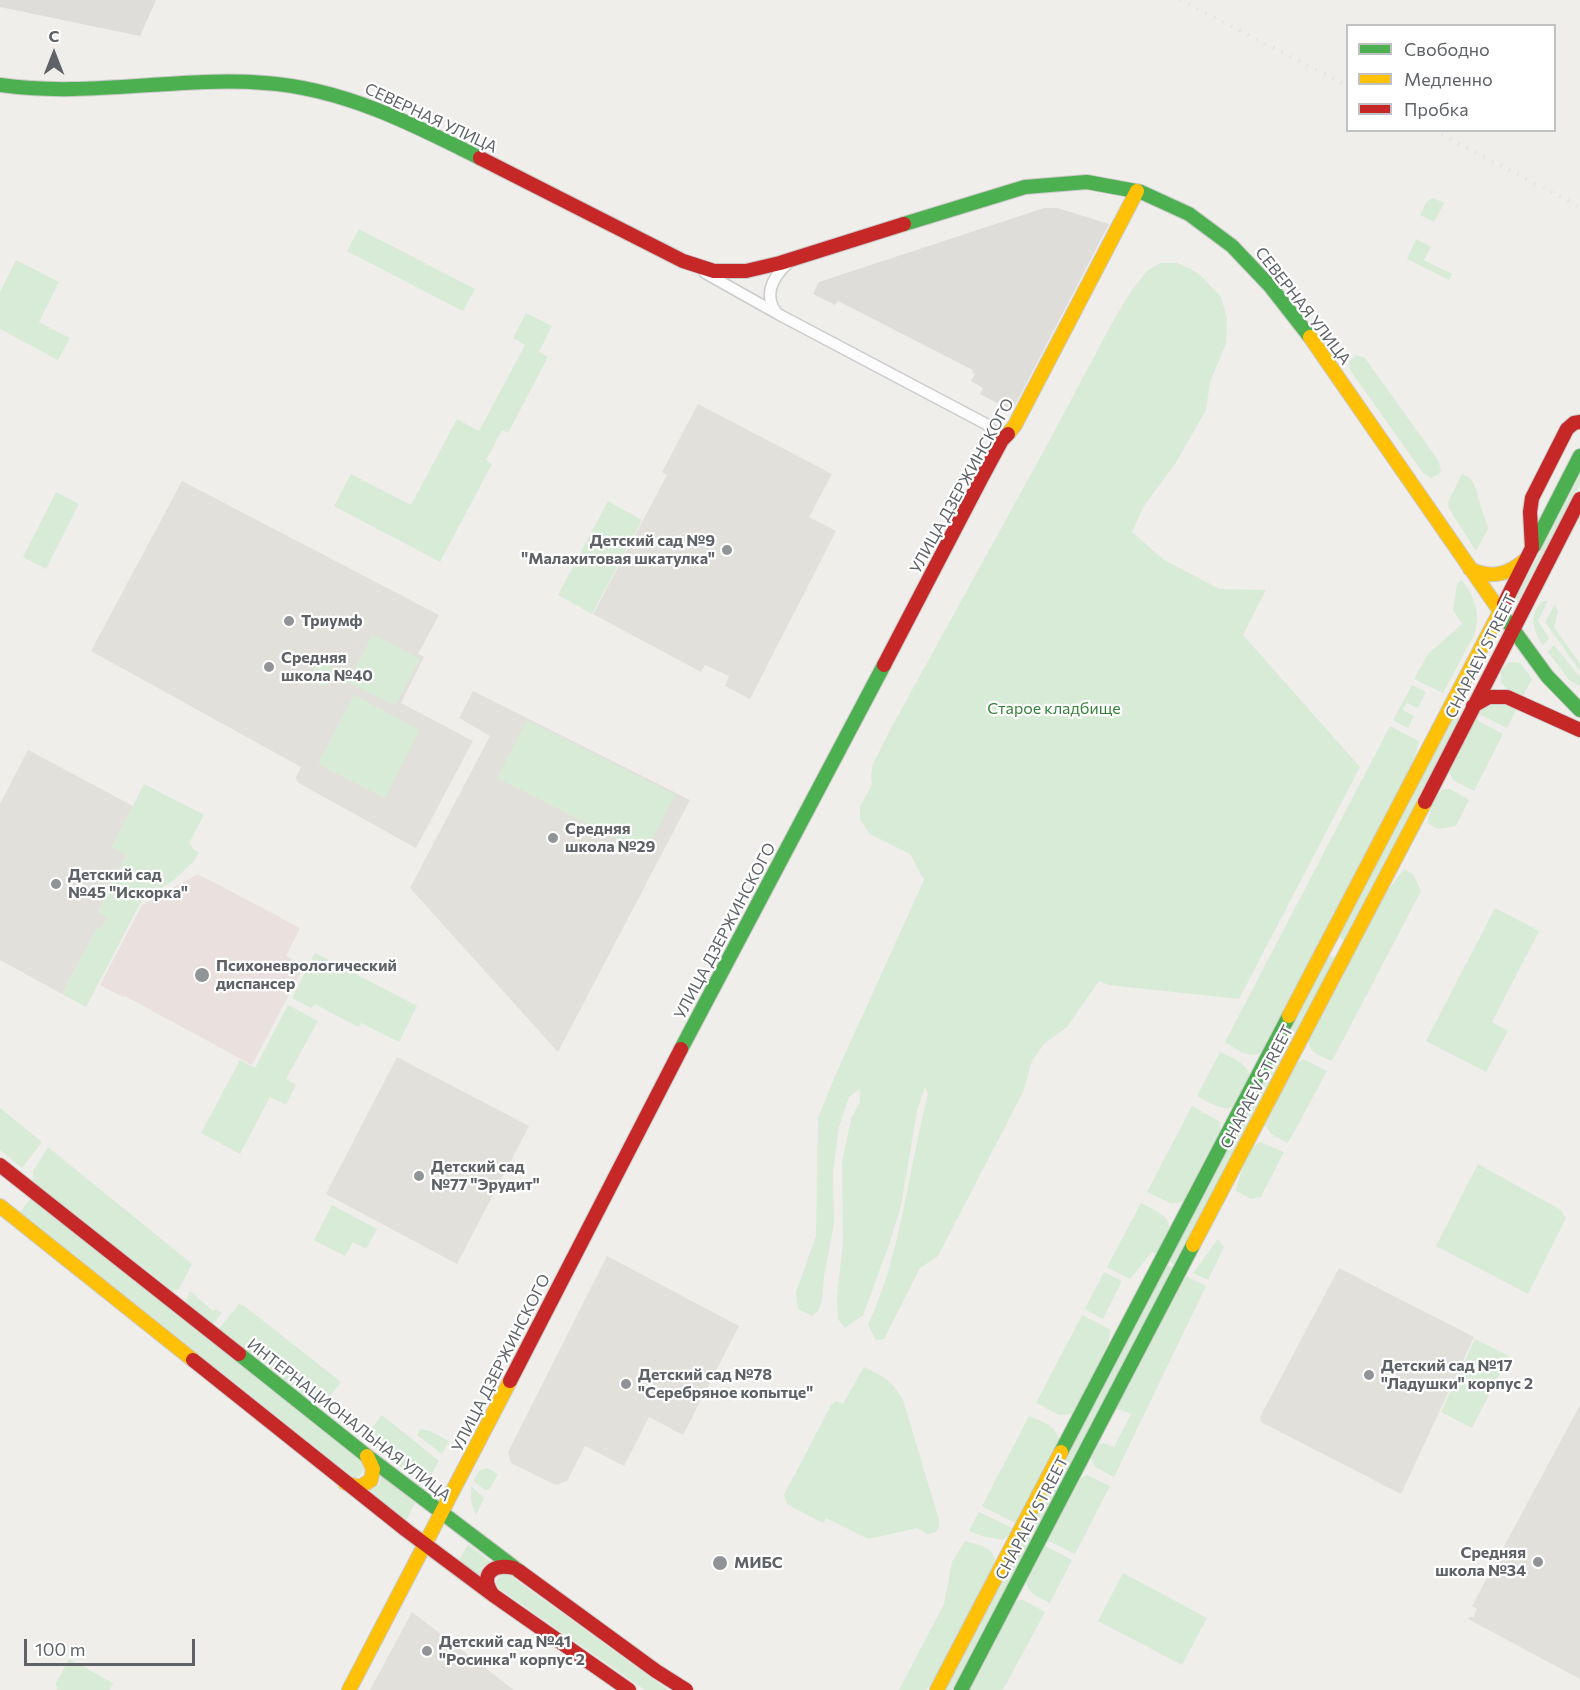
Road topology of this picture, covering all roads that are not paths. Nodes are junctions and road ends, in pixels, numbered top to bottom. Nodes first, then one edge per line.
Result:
1 (0, 85) edge
2 (1137, 192) junction
3 (792, 259) junction
4 (683, 261) junction
5 (778, 314) junction
6 (1577, 422) edge
7 (1002, 440) junction
8 (1580, 456) edge
9 (1580, 499) edge
10 (1532, 552) junction
11 (1470, 569) junction
12 (1500, 611) junction
13 (1513, 630) junction
14 (1473, 706) junction
15 (1580, 710) edge
16 (1580, 730) edge
17 (1328, 944) junction
18 (1345, 953) junction
19 (0, 1165) edge
20 (0, 1206) edge
21 (367, 1456) junction
22 (345, 1483) junction
23 (442, 1513) junction
24 (425, 1545) junction
25 (514, 1568) junction
26 (493, 1595) junction
27 (349, 1690) edge
28 (629, 1690) edge
29 (686, 1690) edge
30 (937, 1690) edge
31 (961, 1690) edge

1 - 4 main road, СЕВЕРНАЯ УЛИЦА
2 - 3 main road, СЕВЕРНАЯ УЛИЦА
2 - 7 main road, УЛИЦА ДЗЕРЖИНСКОГО
2 - 11 main road, СЕВЕРНАЯ УЛИЦА
3 - 4 main road, СЕВЕРНАЯ УЛИЦА
3 - 5 street
4 - 5 street, СЕВЕРНАЯ УЛИЦА
5 - 7 street, СЕВЕРНАЯ УЛИЦА
6 - 10 main road
7 - 23 main road, УЛИЦА ДЗЕРЖИНСКОГО
8 - 10 main road, CHAPAEV STREET
9 - 13 main road, CHAPAEV STREET
10 - 11 main road
10 - 12 main road, CHAPAEV STREET
11 - 12 main road, СЕВЕРНАЯ УЛИЦА
12 - 13 main road, СЕВЕРНАЯ УЛИЦА
12 - 17 main road, CHAPAEV STREET
13 - 14 main road, CHAPAEV STREET
13 - 15 main road, СЕВЕРНАЯ УЛИЦА
14 - 16 main road
14 - 18 main road, CHAPAEV STREET
17 - 18 main road
17 - 30 main road, CHAPAEV STREET
18 - 31 main road, CHAPAEV STREET
19 - 21 main road, ИНТЕРНАЦИОНАЛЬНАЯ УЛИЦА
20 - 22 main road
21 - 22 main road
21 - 23 main road, ИНТЕРНАЦИОНАЛЬНАЯ УЛИЦА
22 - 24 main road
23 - 24 main road, УЛИЦА ДЗЕРЖИНСКОГО
23 - 25 main road, ИНТЕРНАЦИОНАЛЬНАЯ УЛИЦА
24 - 26 main road
24 - 27 main road, УЛИЦА ДЗЕРЖИНСКОГО
25 - 26 main road
25 - 29 main road, ИНТЕРНАЦИОНАЛЬНАЯ УЛИЦА
26 - 28 main road

